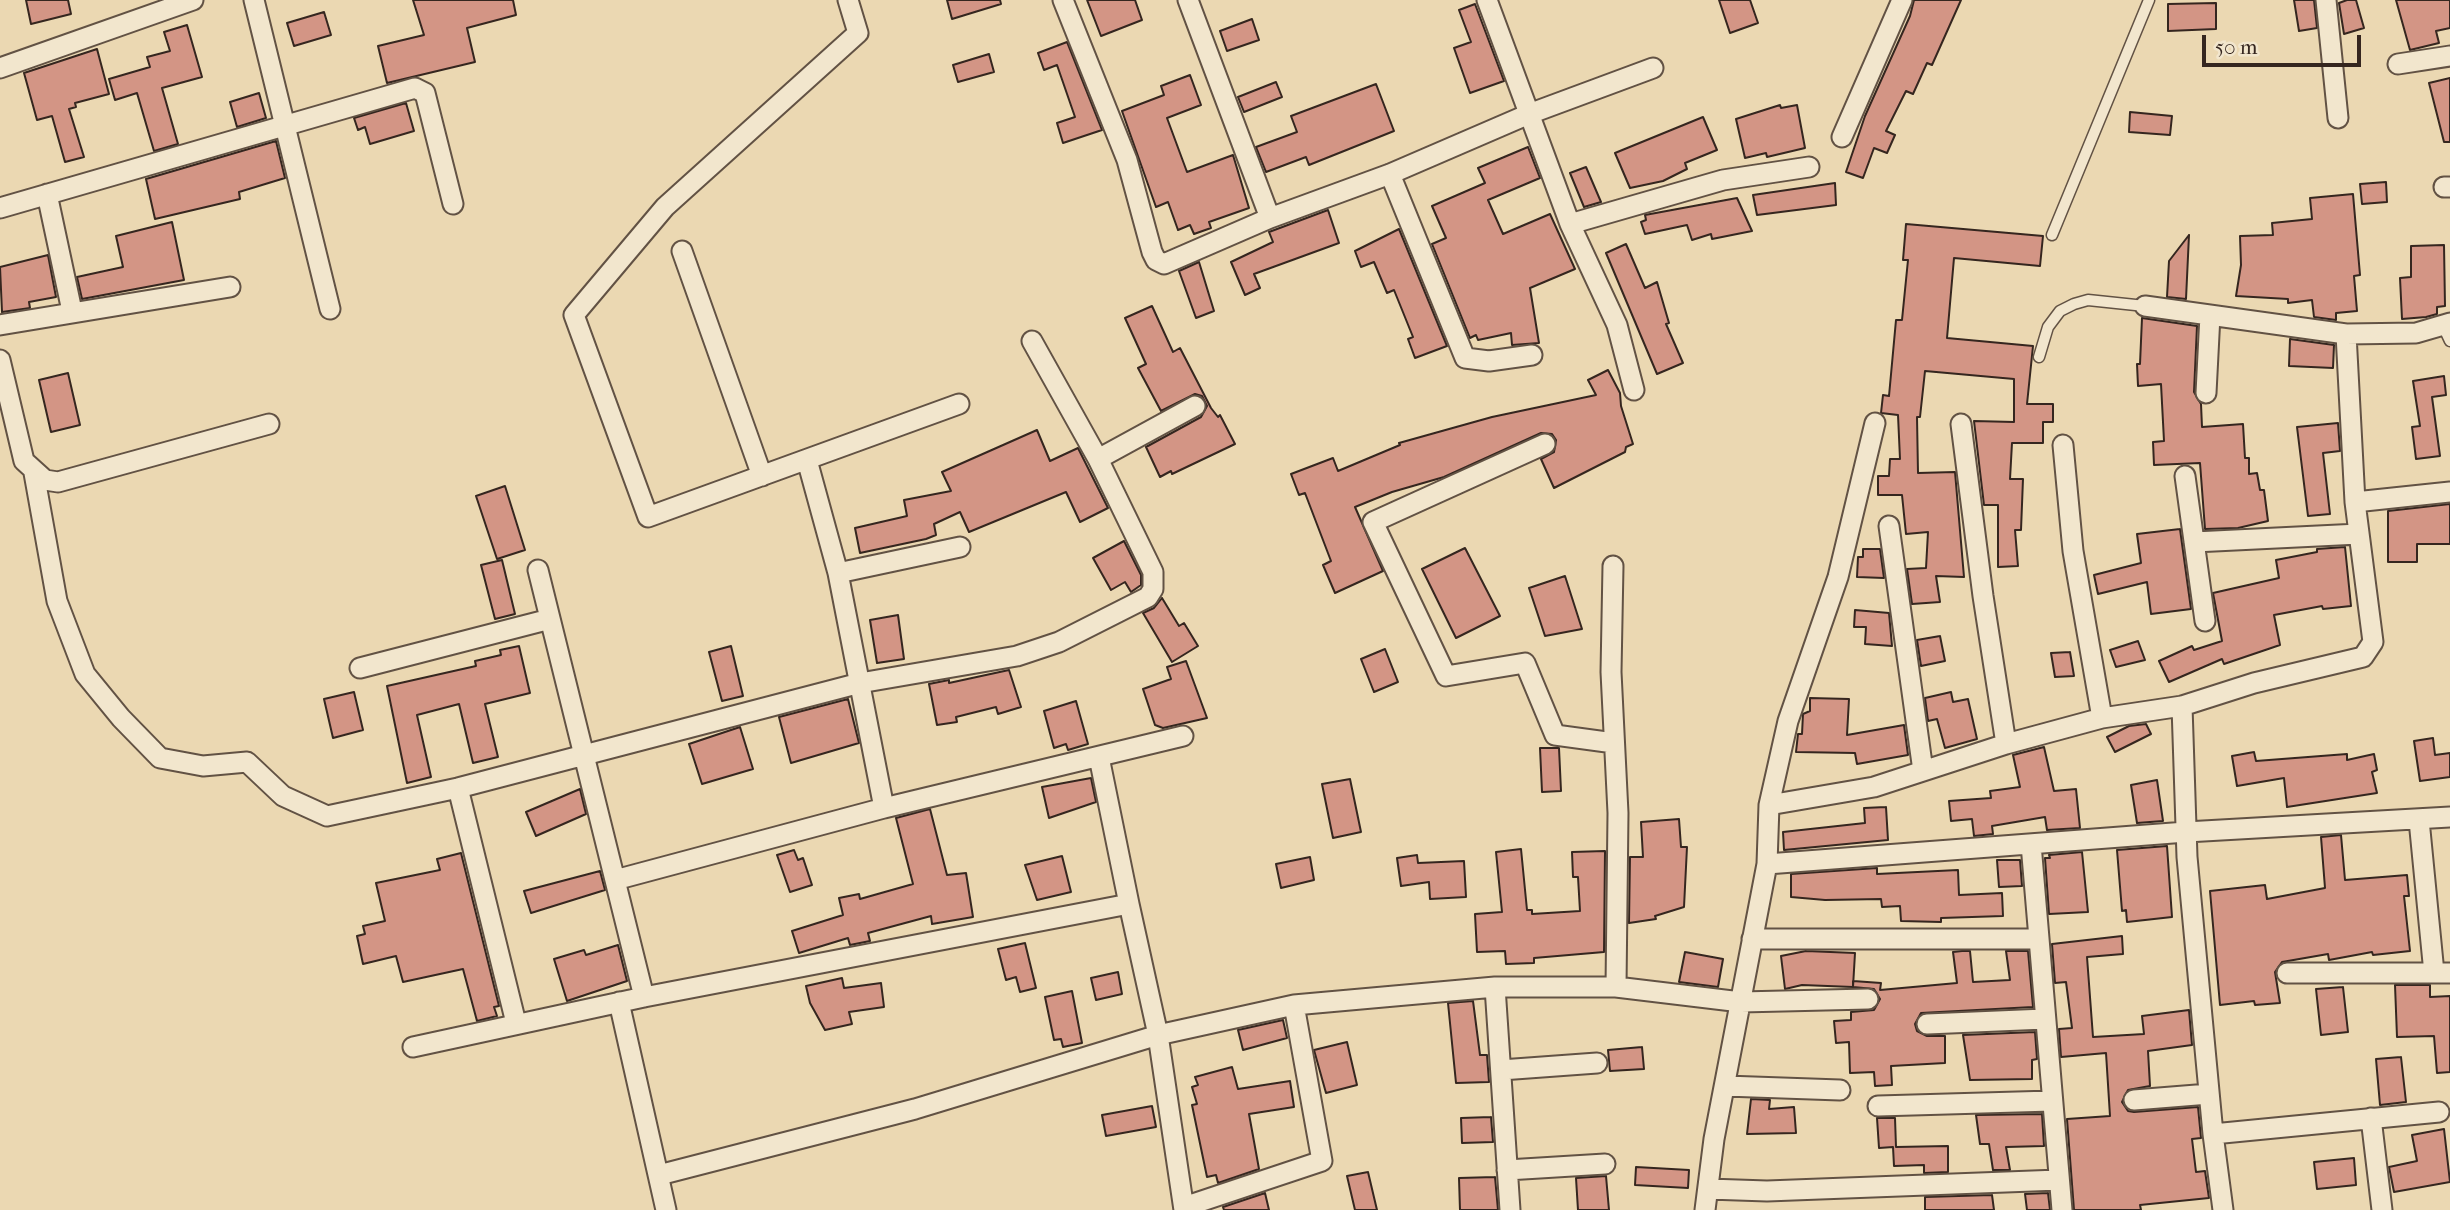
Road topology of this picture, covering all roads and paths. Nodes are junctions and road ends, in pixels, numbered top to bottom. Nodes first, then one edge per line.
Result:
1 (193, 0) edge
2 (254, 0) edge
3 (848, 0) edge
4 (1063, 0) edge
5 (1188, 0) edge
6 (1487, 0) edge
7 (1902, 0) edge
8 (2149, 0) edge
9 (2326, 0) edge
10 (2450, 56) edge
11 (2398, 64) dead end
12 (0, 68) edge
13 (1653, 68) dead end
14 (1529, 114) junction
15 (2338, 118) dead end
16 (285, 125) junction
17 (1842, 136) dead end
18 (1810, 167) dead end
19 (1390, 174) junction
20 (47, 194) junction
21 (453, 204) dead end
22 (0, 208) edge
23 (1270, 218) junction
24 (1570, 224) junction
25 (2052, 235) dead end
26 (682, 251) dead end
27 (230, 287) dead end
28 (2145, 306) joint
29 (330, 309) dead end
30 (72, 311) junction
31 (2210, 315) junction
32 (0, 325) edge
33 (2448, 330) edge
34 (2346, 334) junction
35 (1032, 341) dead end
36 (1532, 355) dead end
37 (2039, 357) dead end
38 (0, 360) edge
39 (1634, 390) dead end
40 (2206, 393) dead end
41 (959, 404) dead end
42 (1195, 406) dead end
43 (1875, 423) dead end
44 (269, 424) dead end
45 (1961, 424) dead end
46 (1545, 444) dead end
47 (2063, 445) dead end
48 (1098, 459) junction
49 (807, 460) junction
50 (34, 473) junction
51 (762, 476) junction
52 (2185, 476) dead end
53 (2450, 492) edge
54 (2355, 502) junction
55 (1889, 526) dead end
56 (2359, 534) junction
57 (2194, 542) junction
58 (960, 547) dead end
59 (1613, 566) dead end
60 (538, 570) dead end
61 (838, 573) junction
62 (550, 619) junction
63 (2205, 621) dead end
64 (360, 668) dead end
65 (860, 683) junction
66 (2182, 706) junction
67 (2102, 718) junction
68 (1183, 736) dead end
69 (1614, 743) junction
70 (2006, 744) junction
71 (583, 757) junction
72 (1099, 757) junction
73 (1923, 771) junction
74 (458, 788) junction
75 (1769, 805) junction
76 (884, 808) junction
77 (2450, 817) edge
78 (2419, 820) junction
79 (2186, 832) junction
80 (2031, 844) junction
81 (1767, 864) junction
82 (615, 880) junction
83 (1129, 904) junction
84 (1752, 939) junction
85 (2039, 939) junction
86 (2287, 973) dead end
87 (2442, 973) edge
88 (1495, 987) junction
89 (1616, 987) junction
90 (644, 997) junction
91 (1868, 999) dead end
92 (619, 1002) junction
93 (1741, 1002) junction
94 (1294, 1005) junction
95 (2045, 1019) junction
96 (516, 1023) junction
97 (1927, 1024) dead end
98 (1158, 1035) junction
99 (413, 1047) dead end
100 (1597, 1063) dead end
101 (1501, 1070) junction
102 (1725, 1086) junction
103 (1840, 1090) dead end
104 (2209, 1094) junction
105 (2134, 1100) dead end
106 (2052, 1101) junction
107 (1878, 1106) dead end
108 (2439, 1112) dead end
109 (2371, 1118) junction
110 (2213, 1134) junction
111 (1605, 1164) dead end
112 (1507, 1170) junction
113 (659, 1175) junction
114 (2059, 1180) junction
115 (1707, 1189) junction
116 (1184, 1208) edge
117 (666, 1210) edge
118 (1510, 1210) edge
119 (1705, 1210) edge
120 (2062, 1210) edge
121 (2222, 1210) edge
122 (2382, 1210) edge

1 - 12 street
2 - 16 street
3 - 51 street
4 - 23 street
5 - 23 street
6 - 14 street
7 - 17 street
8 - 25 lane
9 - 15 street
10 - 11 street
13 - 14 street
14 - 19 street
14 - 24 street
16 - 20 street
16 - 21 street
16 - 29 street
18 - 24 street
19 - 23 street
19 - 36 street
20 - 22 street
20 - 30 street
24 - 39 street
26 - 51 street
27 - 30 street
28 - 31 street
28 - 37 lane
30 - 32 street
31 - 34 street
31 - 40 street
33 - 34 street
34 - 54 street
35 - 48 street
38 - 50 street
41 - 49 street
42 - 48 street
43 - 75 street
44 - 50 street
45 - 70 street
46 - 69 street
47 - 67 street
48 - 65 street
49 - 51 street
49 - 61 street
50 - 74 street
52 - 57 street
53 - 54 street
54 - 56 street
55 - 73 street
56 - 57 street
56 - 66 street
57 - 63 street
58 - 61 street
59 - 69 street
60 - 62 street
61 - 65 street
62 - 64 street
62 - 71 street
65 - 71 street
65 - 76 street
66 - 67 street
66 - 79 street
67 - 70 street
68 - 72 street
69 - 89 street
70 - 73 street
71 - 74 street
71 - 82 street
72 - 76 street
72 - 83 street
73 - 75 street
74 - 96 street
75 - 81 street
76 - 82 street
77 - 78 street
78 - 79 street
78 - 87 street
79 - 80 street
79 - 104 street
80 - 81 street
80 - 85 street
81 - 84 street
82 - 90 street
83 - 90 street
83 - 98 street
84 - 85 street
84 - 93 street
85 - 95 street
86 - 87 street
88 - 89 street
88 - 94 street
88 - 101 street
89 - 93 street
90 - 92 street
91 - 93 street
92 - 96 street
92 - 113 street
93 - 102 street
94 - 98 street
94 - 116 street
95 - 97 street
95 - 106 street
96 - 99 street
98 - 113 street
98 - 116 street
100 - 101 street
101 - 112 street
102 - 103 street
102 - 115 street
104 - 105 street
104 - 110 street
106 - 107 street
106 - 114 street
108 - 109 street
109 - 110 street
109 - 122 street
110 - 121 street
111 - 112 street
112 - 118 street
113 - 117 street
114 - 115 street
114 - 120 street
115 - 119 street

